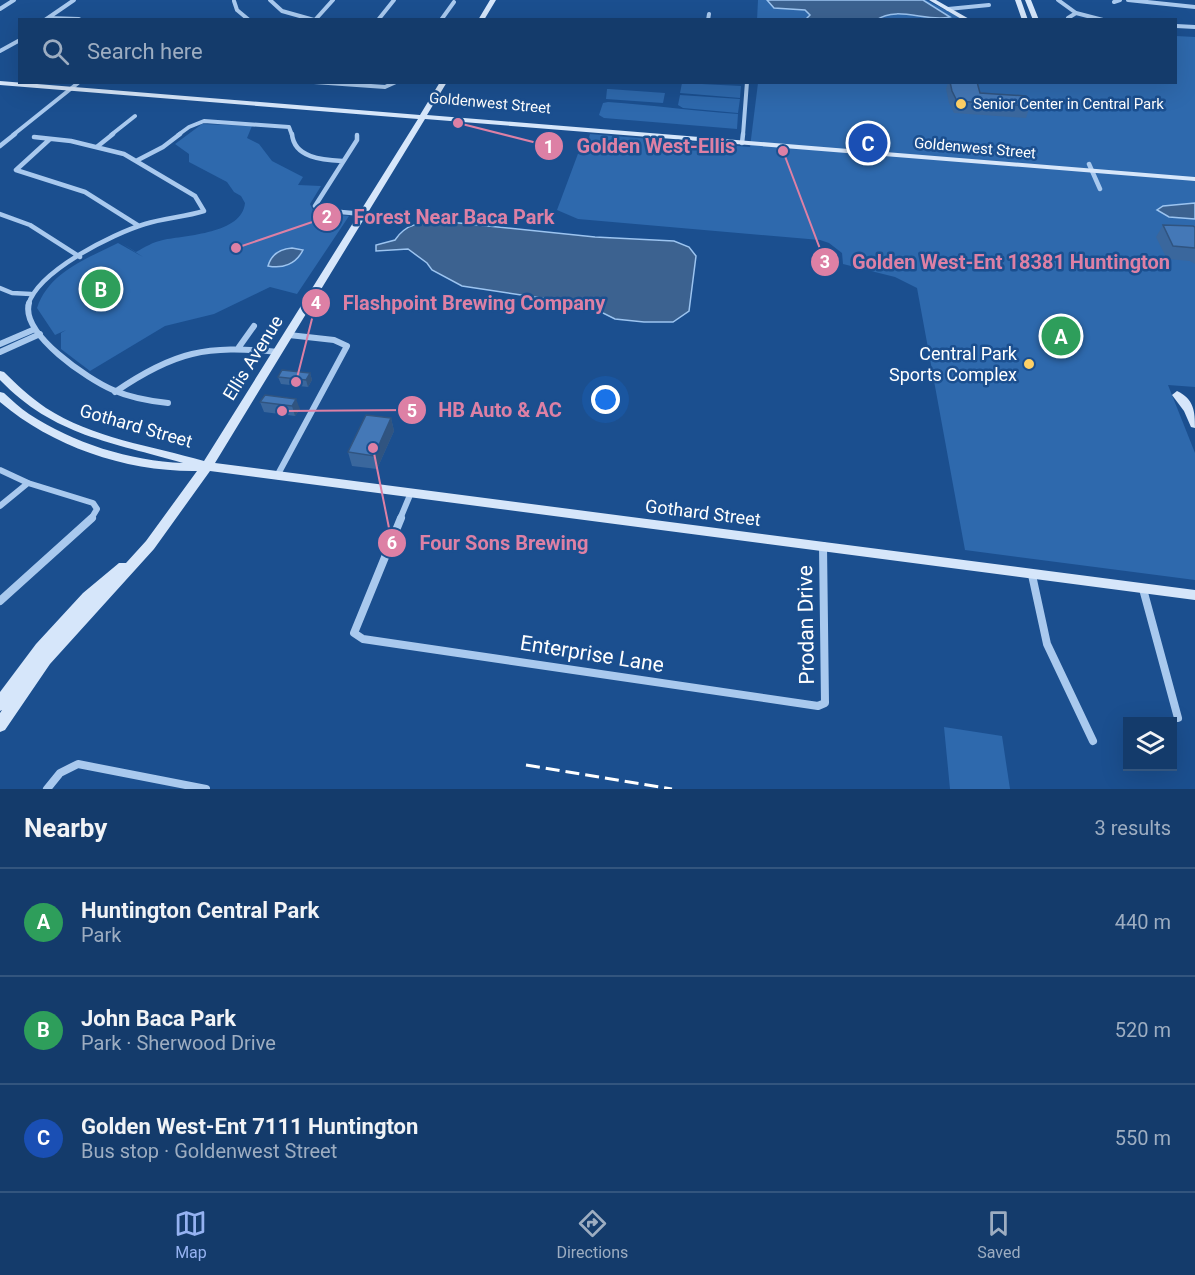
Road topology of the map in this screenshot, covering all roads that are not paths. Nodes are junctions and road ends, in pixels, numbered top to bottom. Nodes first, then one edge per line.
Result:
1 (14, 0) edge
2 (74, 0) edge
3 (270, 0) edge
4 (333, 0) edge
5 (394, 0) edge
6 (493, 0) edge
7 (932, 0) edge
8 (1018, 0) edge
9 (1028, 0) edge
10 (1058, 0) edge
11 (1120, 0) edge
12 (1128, 0) edge
13 (234, 1) edge
14 (454, 2) dead end
15 (1114, 2) dead end
16 (989, 5) dead end
17 (1195, 7) edge
18 (0, 9) edge
19 (948, 9) junction
20 (1076, 13) junction
21 (709, 14) dead end
22 (47, 18) edge
23 (247, 18) edge
24 (308, 18) edge
25 (317, 18) edge
26 (380, 18) edge
27 (442, 18) edge
28 (482, 18) edge
29 (708, 18) edge
30 (964, 18) edge
31 (1024, 18) edge
32 (1035, 18) edge
33 (1068, 18) dead end
34 (1095, 18) edge
35 (1177, 26) edge
36 (1195, 27) edge
37 (18, 41) edge
38 (0, 51) edge
39 (0, 77) edge
40 (18, 78) edge
41 (0, 83) edge
42 (18, 83) edge
43 (36, 84) edge
44 (350, 84) edge
45 (392, 84) edge
46 (443, 84) edge
47 (747, 84) edge
48 (73, 85) edge
49 (425, 114) junction
50 (135, 116) dead end
51 (357, 135) dead end
52 (34, 137) dead end
53 (50, 139) junction
54 (742, 139) junction
55 (0, 146) edge
56 (98, 146) junction
57 (905, 152) junction
58 (136, 161) junction
59 (342, 161) junction
60 (1090, 167) junction
61 (1195, 172) edge
62 (1195, 179) edge
63 (1100, 189) dead end
64 (0, 214) edge
65 (363, 214) junction
66 (138, 226) junction
67 (80, 257) junction
68 (0, 288) edge
69 (31, 294) junction
70 (254, 327) dead end
71 (38, 331) junction
72 (289, 334) junction
73 (0, 344) edge
74 (239, 347) junction
75 (0, 352) edge
76 (278, 352) junction
77 (0, 374) edge
78 (115, 392) junction
79 (1177, 395) dead end
80 (0, 396) edge
81 (168, 403) dead end
82 (1195, 424) edge
83 (207, 466) junction
84 (0, 470) edge
85 (277, 477) junction
86 (28, 483) junction
87 (410, 495) junction
88 (0, 506) edge
89 (823, 546) junction
90 (140, 554) junction
91 (1032, 575) junction
92 (1143, 589) junction
93 (1195, 596) edge
94 (0, 601) edge
95 (0, 704) edge
96 (825, 704) joint
97 (1178, 718) dead end
98 (0, 725) edge
99 (1092, 741) dead end
100 (47, 789) edge
101 (206, 789) edge

1 - 18 street
2 - 22 street
3 - 24 street
4 - 25 street
5 - 26 street
6 - 28 street
7 - 19 street
8 - 31 street
9 - 32 street
10 - 20 street
11 - 15 street
12 - 17 street
13 - 23 street
14 - 27 street
16 - 19 street
19 - 30 street
20 - 33 street
20 - 34 street
21 - 29 street
35 - 36 street
37 - 38 street
39 - 40 street
41 - 42 street, Goldenwest Street
43 - 48 street, Goldenwest Street
44 - 45 street
46 - 49 street, Ellis Avenue
47 - 54 street
48 - 49 street, Goldenwest Street
48 - 55 street
49 - 54 street, Goldenwest Street
49 - 65 street, Ellis Avenue
50 - 56 street
51 - 59 street
52 - 53 street
53 - 56 street
53 - 66 street
54 - 57 street, Goldenwest Street
54 - 57 street, Goldenwest Street
56 - 58 street
57 - 60 street, Goldenwest Street
57 - 60 street, Goldenwest Street
58 - 59 street
58 - 66 street
59 - 65 street
60 - 61 street, Goldenwest Street
60 - 62 street, Goldenwest Street
60 - 63 street
64 - 67 street
65 - 72 street, Ellis Avenue
66 - 67 street
67 - 69 street
68 - 69 street
69 - 71 street
70 - 74 street
71 - 73 street
71 - 75 street
71 - 78 street
72 - 76 street, Ellis Avenue
72 - 85 street
74 - 76 street
74 - 78 street
76 - 83 street, Ellis Avenue
77 - 83 street, Gothard Street
78 - 81 street
79 - 82 street
80 - 83 street, Gothard Street
83 - 85 street, Gothard Street
83 - 90 street, Ellis Avenue
84 - 86 street
85 - 87 street, Gothard Street
86 - 88 street
86 - 94 street
87 - 89 street, Gothard Street
87 - 96 street, Enterprise Lane
89 - 91 street, Gothard Street
89 - 96 street, Prodan Drive
90 - 95 street, Ellis Avenue
90 - 98 street, Ellis Avenue
91 - 92 street, Gothard Street
91 - 99 street
92 - 93 street, Gothard Street
92 - 97 street
100 - 101 street

